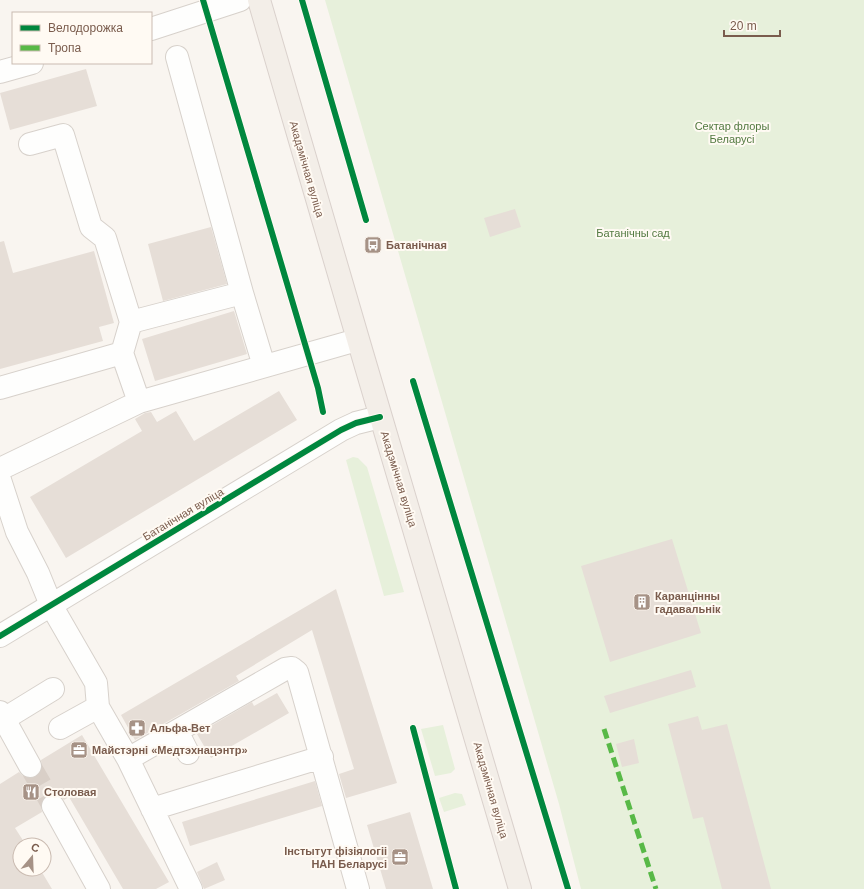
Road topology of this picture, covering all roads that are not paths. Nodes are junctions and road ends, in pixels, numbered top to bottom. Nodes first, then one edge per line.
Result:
1 (240, 0) edge
2 (259, 0) edge
3 (152, 29) edge
4 (177, 57) dead end
5 (28, 64) edge
6 (0, 72) edge
7 (30, 144) dead end
8 (242, 293) junction
9 (131, 322) junction
10 (357, 340) junction
11 (122, 353) junction
12 (264, 366) junction
13 (0, 388) edge
14 (139, 402) junction
15 (380, 417) junction
16 (0, 469) edge
17 (0, 480) edge
18 (51, 605) junction
19 (0, 636) edge
20 (53, 689) dead end
21 (98, 707) junction
22 (2, 715) edge
23 (60, 728) dead end
24 (176, 731) junction
25 (188, 753) dead end
26 (322, 757) junction
27 (128, 759) junction
28 (30, 766) tunnel mouth
29 (53, 806) tunnel mouth
30 (152, 809) junction
31 (99, 889) edge
32 (191, 889) edge
33 (358, 889) edge
34 (520, 889) edge

1 - 3 street
2 - 10 main road, Акадэмічная вуліца
4 - 8 street
5 - 6 street
7 - 9 street
8 - 9 street
8 - 12 street
9 - 11 street
10 - 12 street
10 - 15 main road, Акадэмічная вуліца
11 - 13 street
11 - 14 street
12 - 14 street
14 - 16 street
15 - 18 street, Батанічная вуліца
15 - 34 main road, Акадэмічная вуліца
17 - 18 street
18 - 19 street, Батанічная вуліца
18 - 21 street
20 - 22 street
21 - 23 street
21 - 27 street
22 - 28 street
24 - 25 street
24 - 26 street
24 - 27 street
26 - 30 street
26 - 33 street
27 - 30 street
29 - 31 street
30 - 32 street

